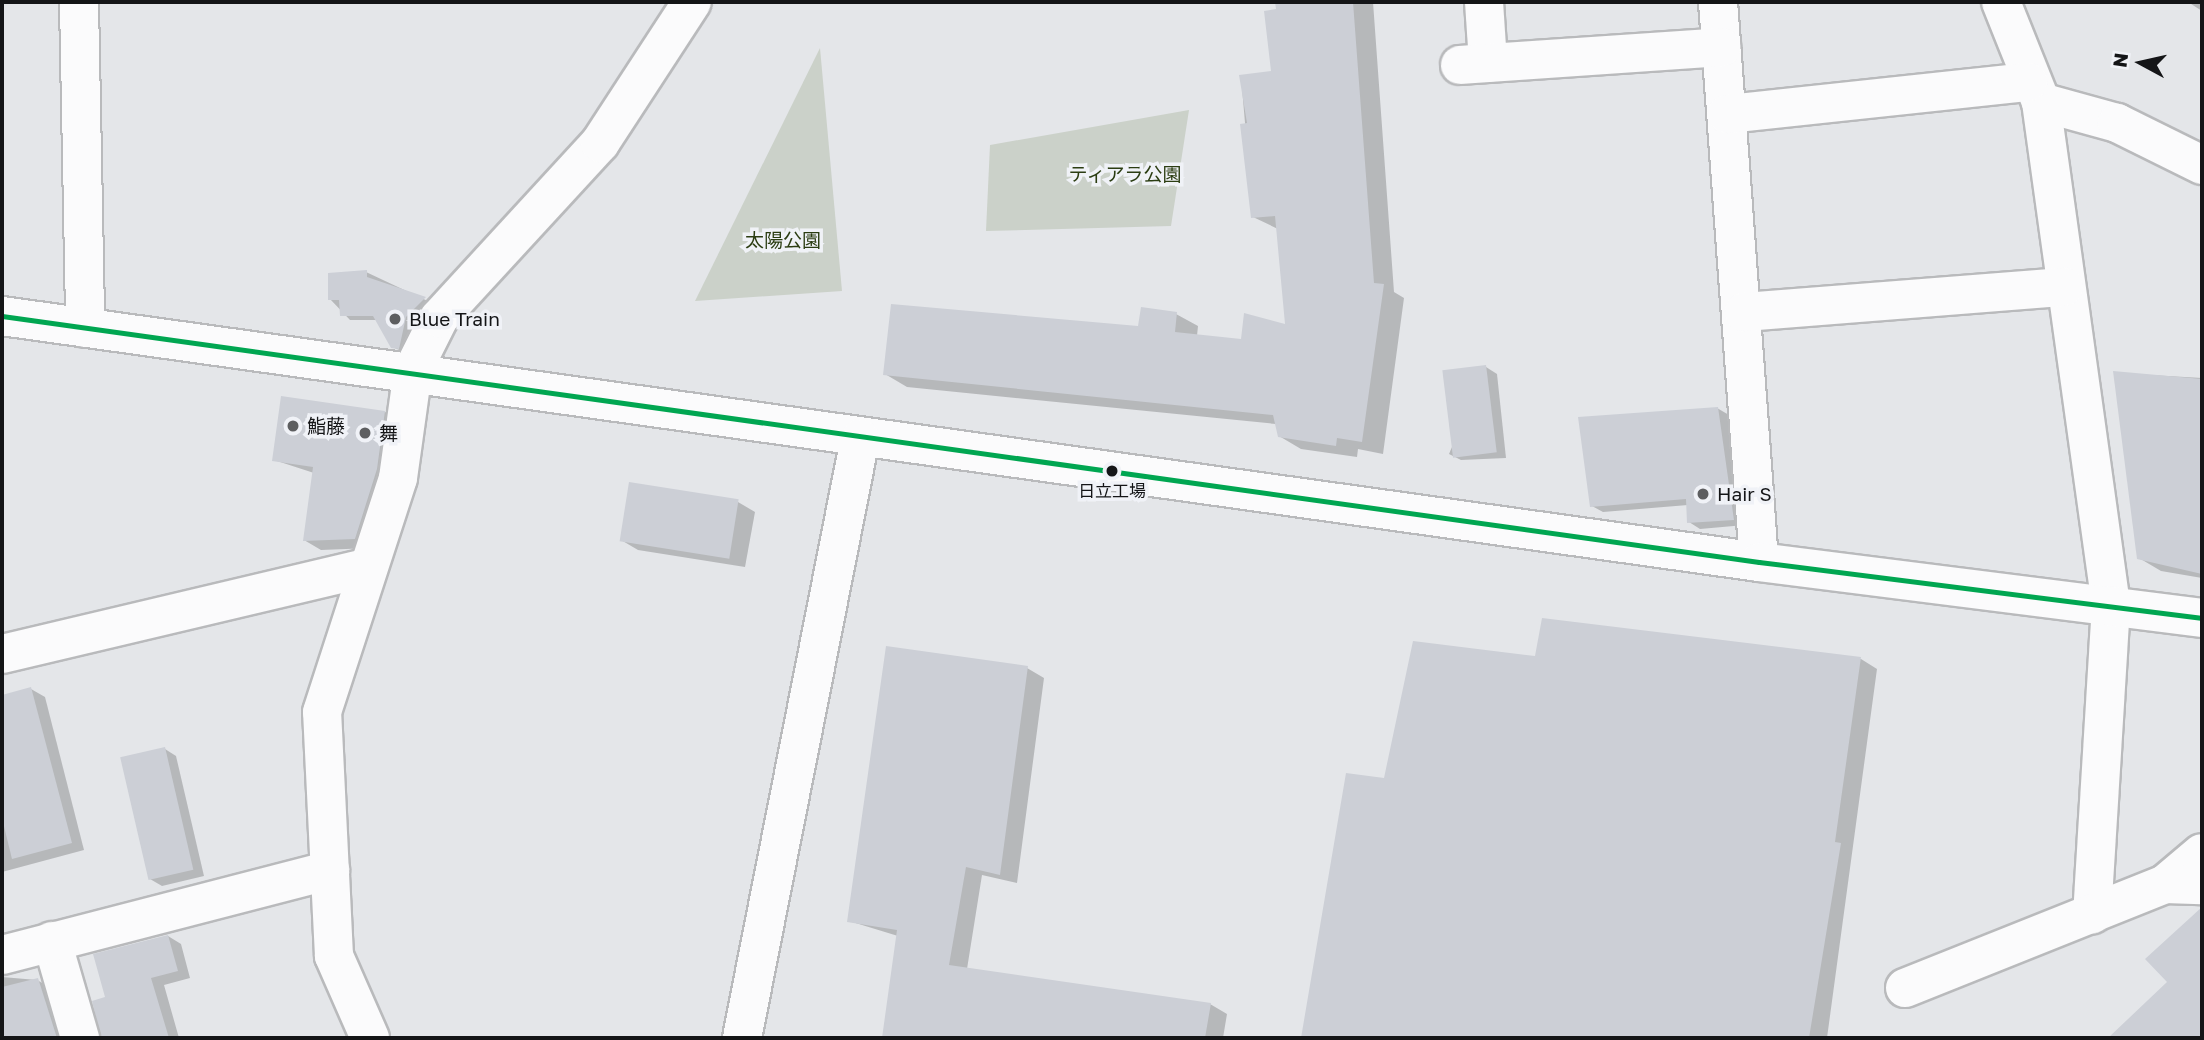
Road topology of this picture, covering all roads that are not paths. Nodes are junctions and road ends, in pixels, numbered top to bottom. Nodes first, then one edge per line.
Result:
1 (79, 2) edge
2 (692, 2) edge
3 (1483, 2) edge
4 (1718, 2) edge
5 (2001, 2) edge
6 (1721, 47) junction
7 (2035, 92) junction
8 (1727, 114) junction
9 (2202, 165) edge
10 (2064, 288) junction
11 (1744, 312) junction
12 (2, 316) edge
13 (85, 328) junction
14 (413, 370) junction
15 (860, 439) junction
16 (1759, 562) junction
17 (367, 568) junction
18 (2111, 605) junction
19 (2202, 618) edge
20 (2, 654) edge
21 (2202, 853) edge
22 (330, 870) junction
23 (2165, 884) junction
24 (2202, 885) edge
25 (2092, 914) junction
26 (52, 941) junction
27 (2, 955) edge
28 (1905, 988) dead end
29 (79, 1038) edge
30 (370, 1038) edge
31 (742, 1038) edge

1 - 13 street
2 - 14 street
3 - 6 street
4 - 6 street
5 - 7 street
6 - 8 street
7 - 8 street
7 - 9 street
7 - 10 street
8 - 11 street
10 - 11 street
10 - 18 street
11 - 16 street
12 - 13 street
13 - 14 street
14 - 15 street
14 - 17 street
15 - 16 street
15 - 31 street
16 - 18 street
17 - 20 street
17 - 22 street
18 - 19 street
18 - 25 street
21 - 23 street
22 - 26 street
22 - 30 street
23 - 24 street
23 - 25 street
25 - 28 street
26 - 27 street
26 - 29 street

